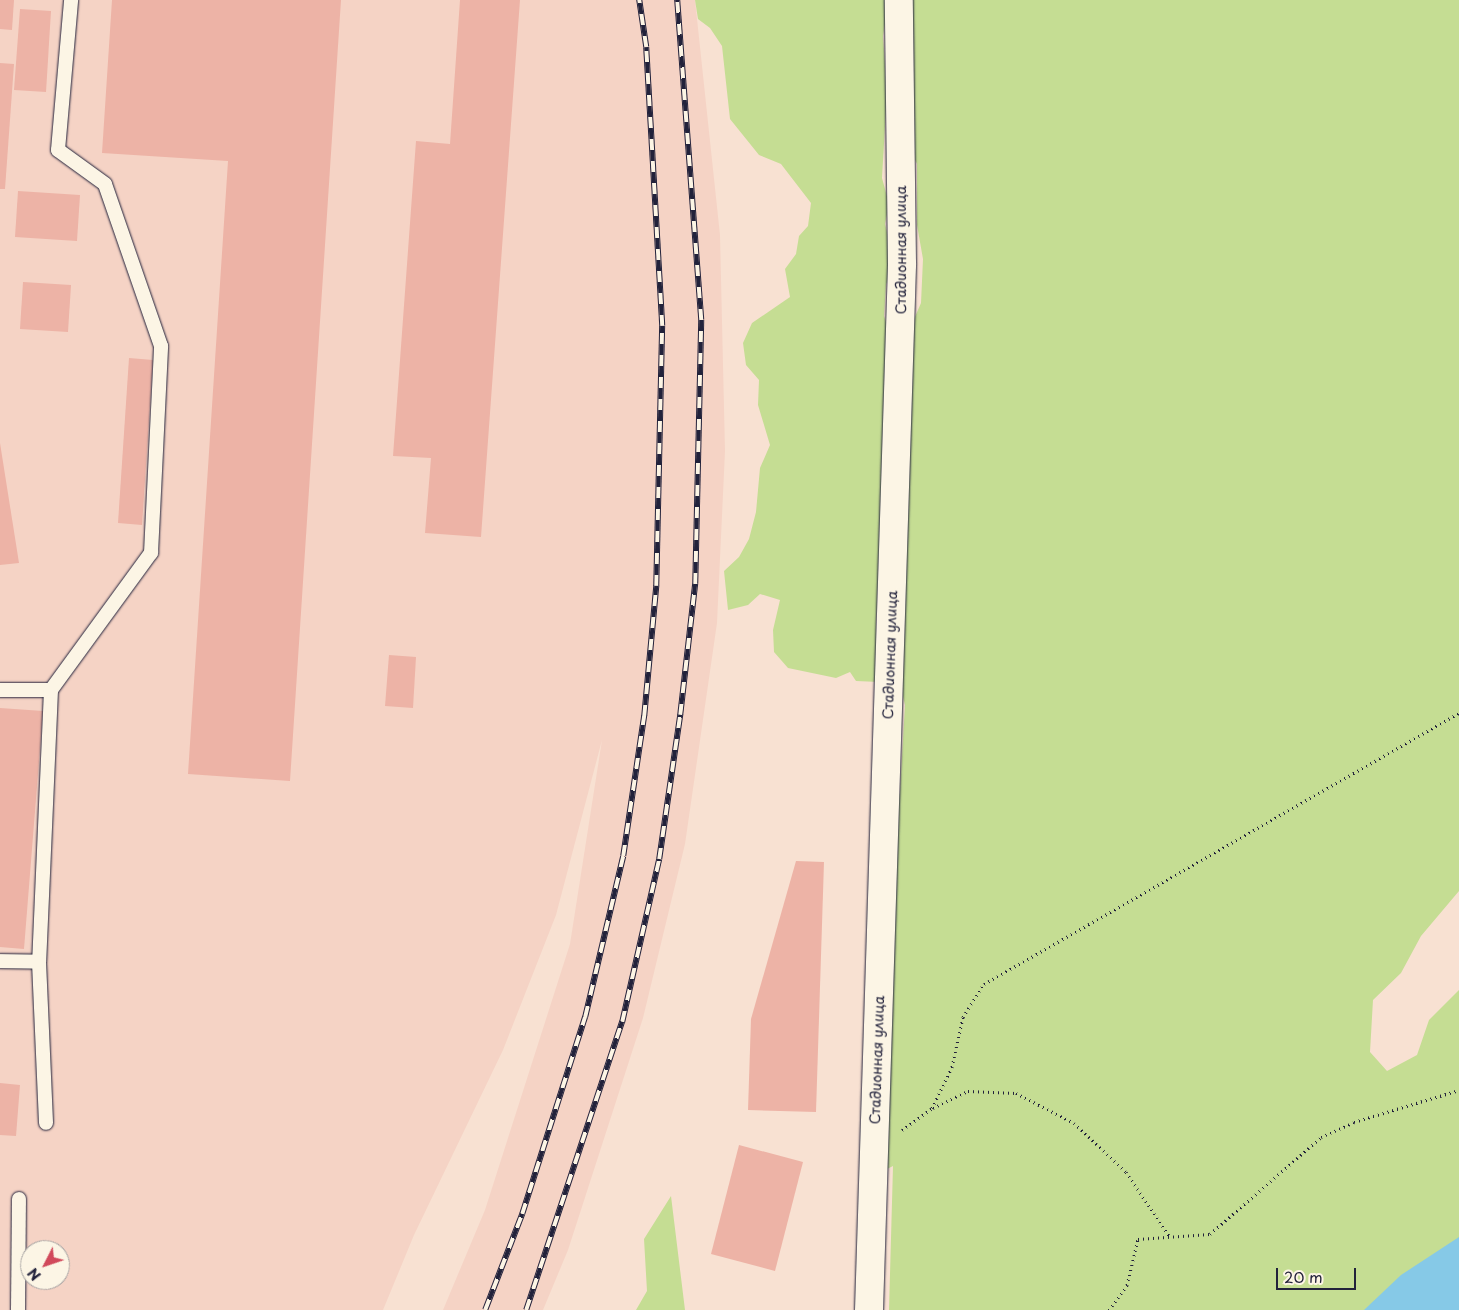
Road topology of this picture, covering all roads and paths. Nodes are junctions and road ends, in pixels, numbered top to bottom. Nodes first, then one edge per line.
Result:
1 (71, 0) edge
2 (899, 0) edge
3 (0, 690) edge
4 (51, 690) junction
5 (1459, 713) edge
6 (0, 961) edge
7 (39, 962) junction
8 (1459, 1090) edge
9 (932, 1108) junction
10 (46, 1123) dead end
11 (875, 1138) junction
12 (19, 1198) dead end
13 (1170, 1237) junction
14 (18, 1310) edge
15 (869, 1310) edge
16 (1109, 1310) edge

1 - 4 lane
2 - 11 street, Стадионная улица
3 - 4 lane
4 - 7 lane
5 - 9 path
6 - 7 lane
7 - 10 lane
8 - 13 path
9 - 11 path
9 - 13 path
11 - 15 street, Стадионная улица
12 - 14 lane
13 - 16 path

